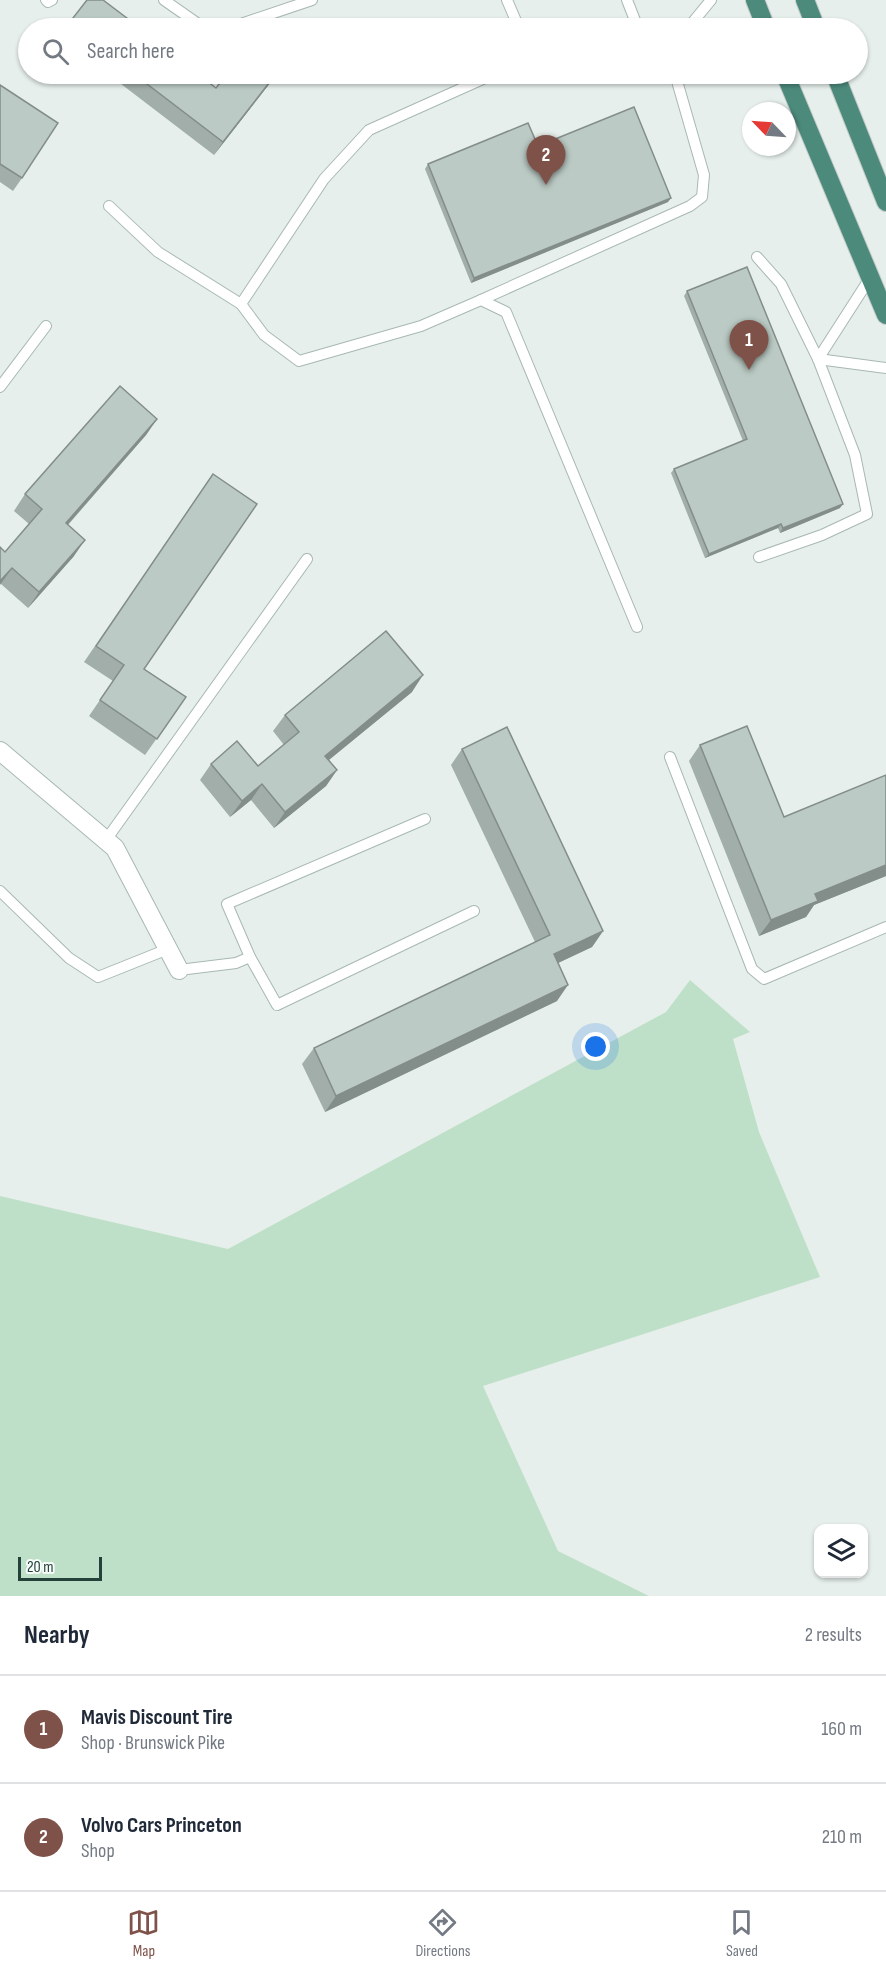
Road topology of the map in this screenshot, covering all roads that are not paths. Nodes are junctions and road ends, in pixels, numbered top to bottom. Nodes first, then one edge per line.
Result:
1 (45, 0) edge
2 (52, 0) edge
3 (164, 0) edge
4 (312, 0) edge
5 (507, 0) edge
6 (627, 0) edge
7 (711, 0) edge
8 (755, 0) edge
9 (805, 0) edge
10 (190, 18) edge
11 (259, 18) edge
12 (515, 18) edge
13 (634, 18) edge
14 (696, 18) edge
15 (762, 18) edge
16 (812, 18) edge
17 (472, 84) edge
18 (678, 84) edge
19 (789, 84) edge
20 (838, 84) edge
21 (886, 202) edge
22 (109, 206) dead end
23 (757, 257) dead end
24 (870, 278) junction
25 (481, 300) junction
26 (240, 304) junction
27 (886, 315) edge
28 (45, 326) dead end
29 (818, 360) junction
30 (886, 368) edge
31 (0, 387) edge
32 (759, 557) dead end
33 (307, 559) dead end
34 (637, 627) dead end
35 (0, 751) edge
36 (670, 756) dead end
37 (425, 819) dead end
38 (106, 840) junction
39 (0, 891) edge
40 (474, 911) dead end
41 (886, 927) edge
42 (168, 949) junction
43 (250, 957) junction
44 (179, 970) joint

1 - 2 lane
3 - 10 lane
4 - 11 lane
5 - 12 lane
6 - 13 lane
7 - 14 lane
8 - 15 highway
9 - 16 highway
17 - 26 lane
18 - 25 lane
19 - 24 highway
20 - 21 highway
22 - 26 lane
23 - 29 lane
24 - 27 highway
24 - 29 lane
25 - 26 lane
25 - 34 lane
28 - 31 lane
29 - 30 lane
29 - 32 lane
33 - 38 lane
35 - 38 street
36 - 41 lane
37 - 43 lane
38 - 42 street
39 - 42 lane
40 - 43 lane
42 - 44 street
43 - 44 lane

